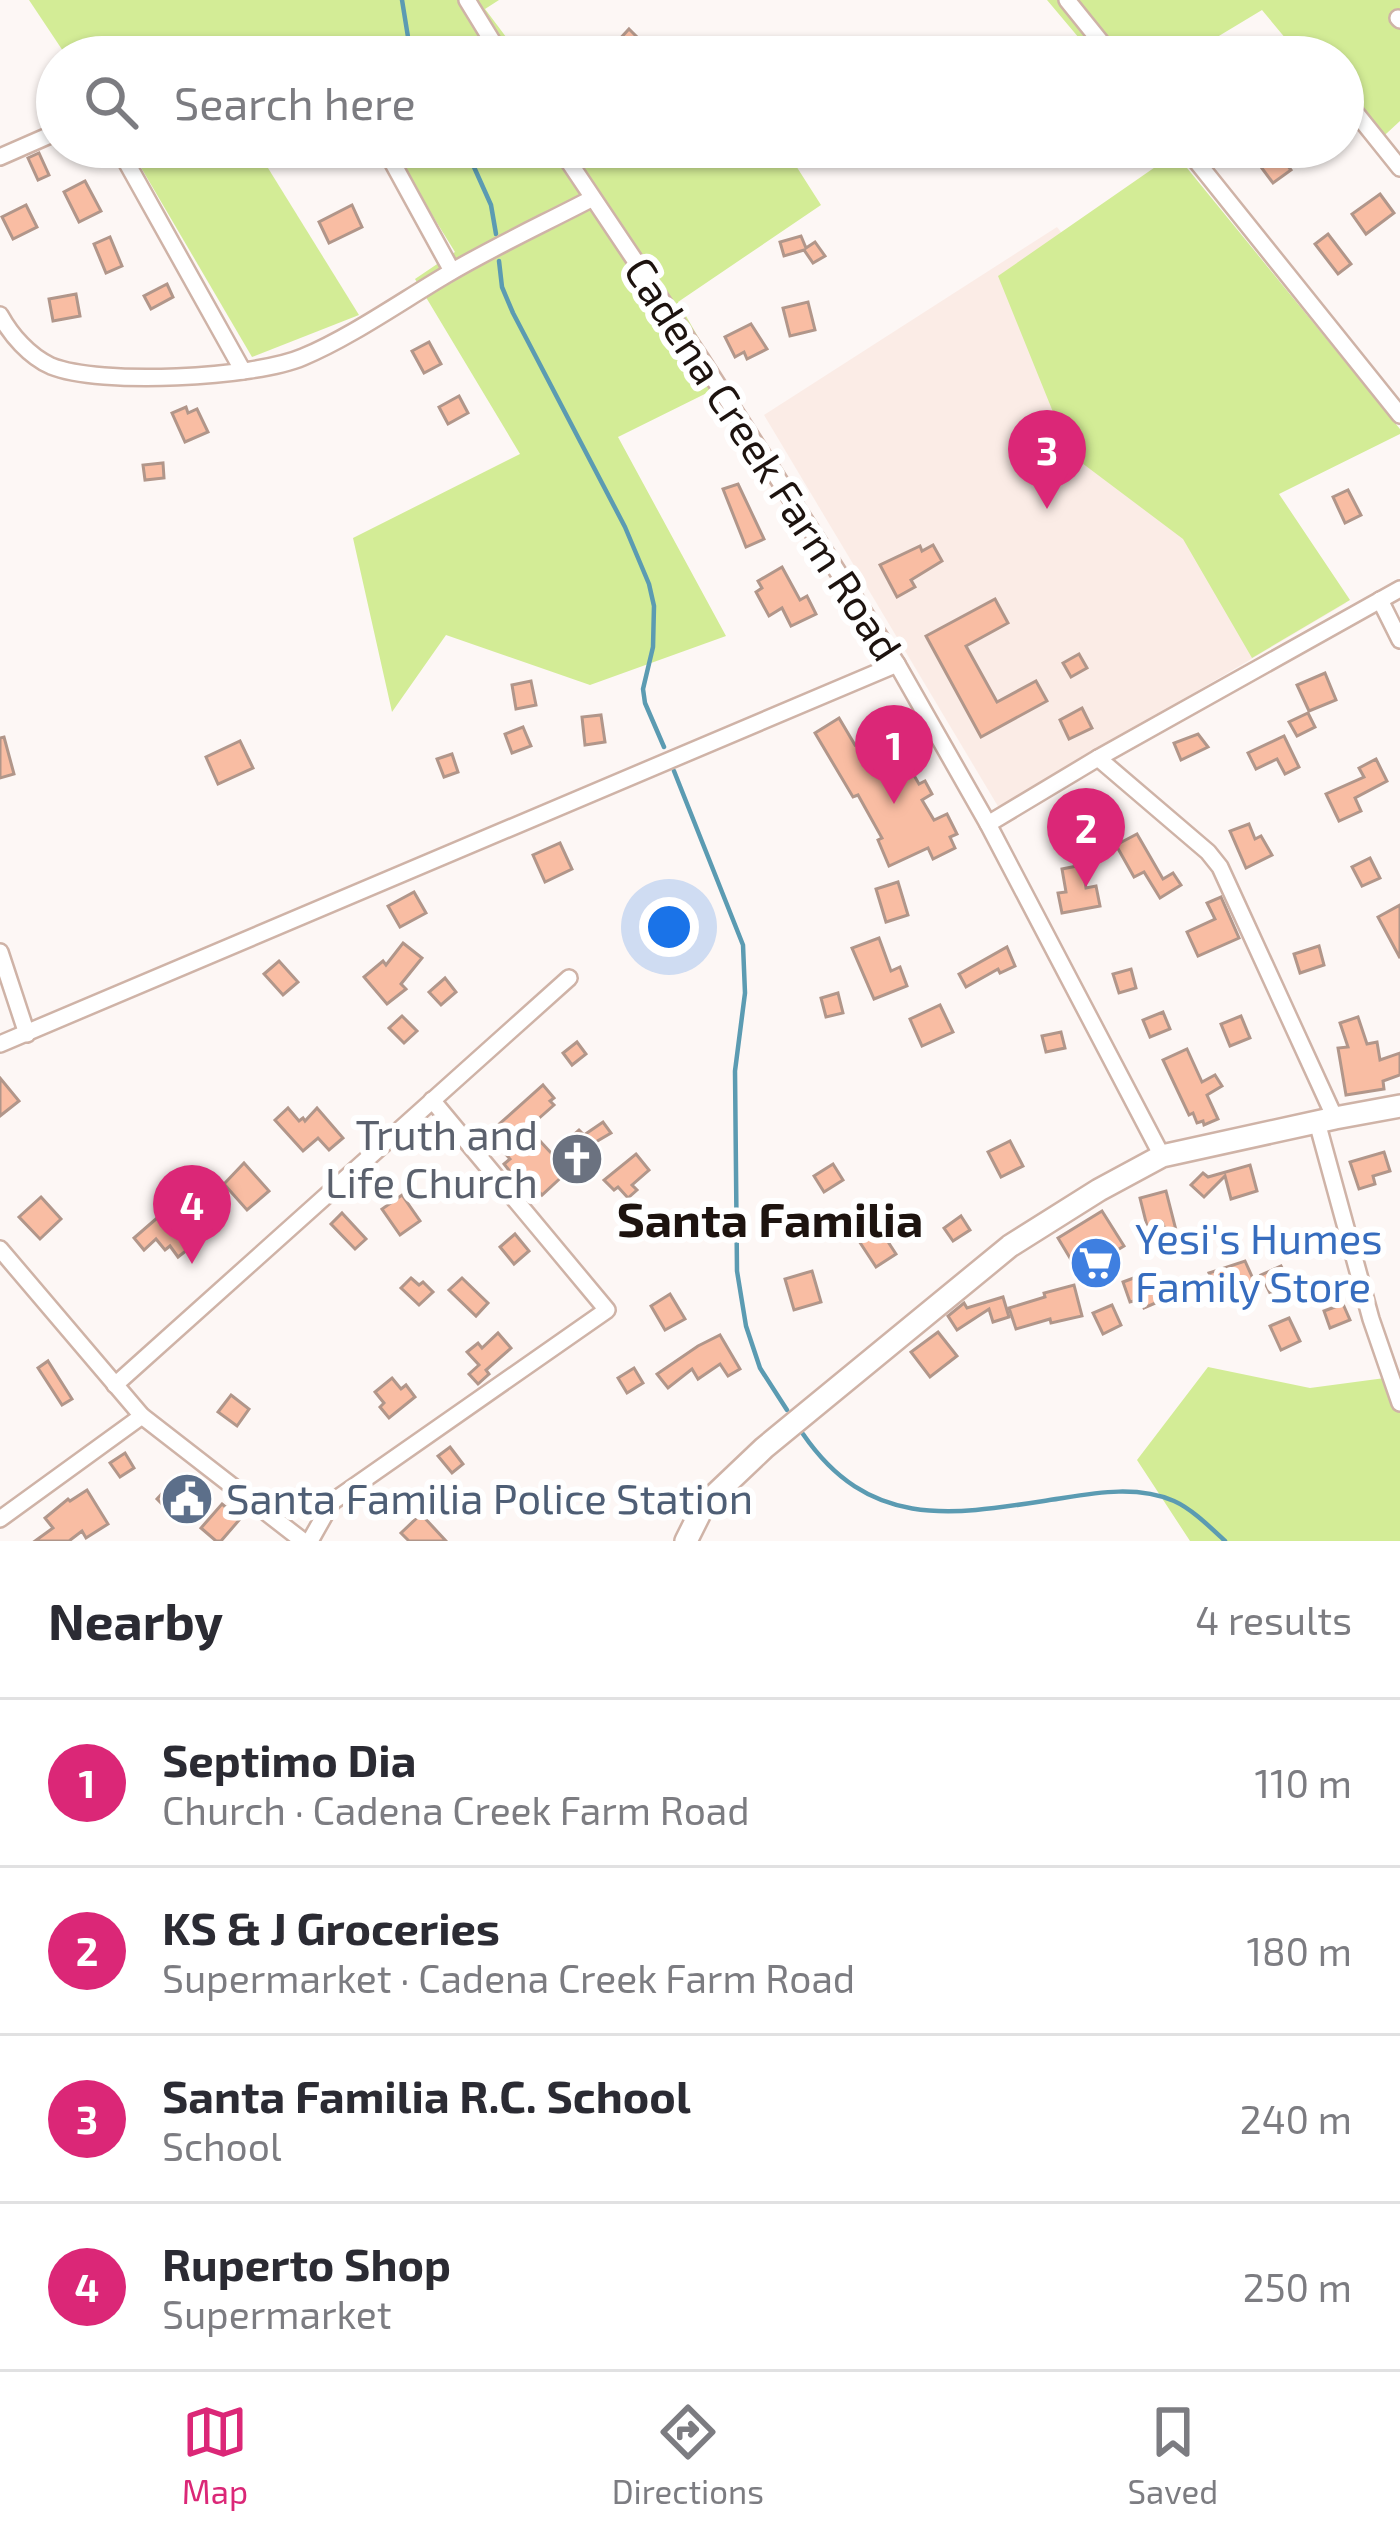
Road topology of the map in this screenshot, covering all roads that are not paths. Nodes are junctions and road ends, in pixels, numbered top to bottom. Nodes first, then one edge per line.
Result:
1 (467, 0) edge
2 (1067, 0) edge
3 (489, 36) edge
4 (1096, 36) edge
5 (1364, 123) edge
6 (36, 142) edge
7 (0, 158) edge
8 (130, 168) edge
9 (396, 168) edge
10 (572, 168) edge
11 (1202, 168) edge
12 (1400, 168) edge
13 (591, 199) junction
14 (452, 271) junction
15 (0, 315) edge
16 (243, 371) junction
17 (1399, 412) edge
18 (1400, 589) edge
19 (1380, 600) junction
20 (1400, 640) edge
21 (897, 664) junction
22 (1098, 758) junction
23 (988, 824) junction
24 (0, 952) edge
25 (569, 978) dead end
26 (27, 1034) junction
27 (0, 1044) edge
28 (432, 1100) junction
29 (1400, 1106) edge
30 (1326, 1120) junction
31 (1162, 1156) junction
32 (0, 1249) edge
33 (116, 1385) junction
34 (1400, 1403) edge
35 (142, 1416) junction
36 (0, 1519) edge
37 (306, 1541) edge
38 (686, 1541) edge

1 - 3 street
2 - 4 street
5 - 12 street
6 - 7 street
8 - 16 street
9 - 14 street
10 - 13 street, Cadena Creek Farm Road
11 - 17 street
13 - 14 street
13 - 21 street, Cadena Creek Farm Road
14 - 16 street
15 - 16 street
18 - 19 street
19 - 20 street
19 - 22 street
21 - 23 street, Cadena Creek Farm Road
21 - 26 street
22 - 23 street
22 - 30 street
23 - 31 street, Cadena Creek Farm Road
24 - 26 street
25 - 28 street
26 - 27 street
28 - 33 street
28 - 37 street
29 - 30 main road
30 - 31 main road
30 - 34 street
31 - 38 main road
32 - 33 street
33 - 35 street
35 - 36 street
35 - 37 street

